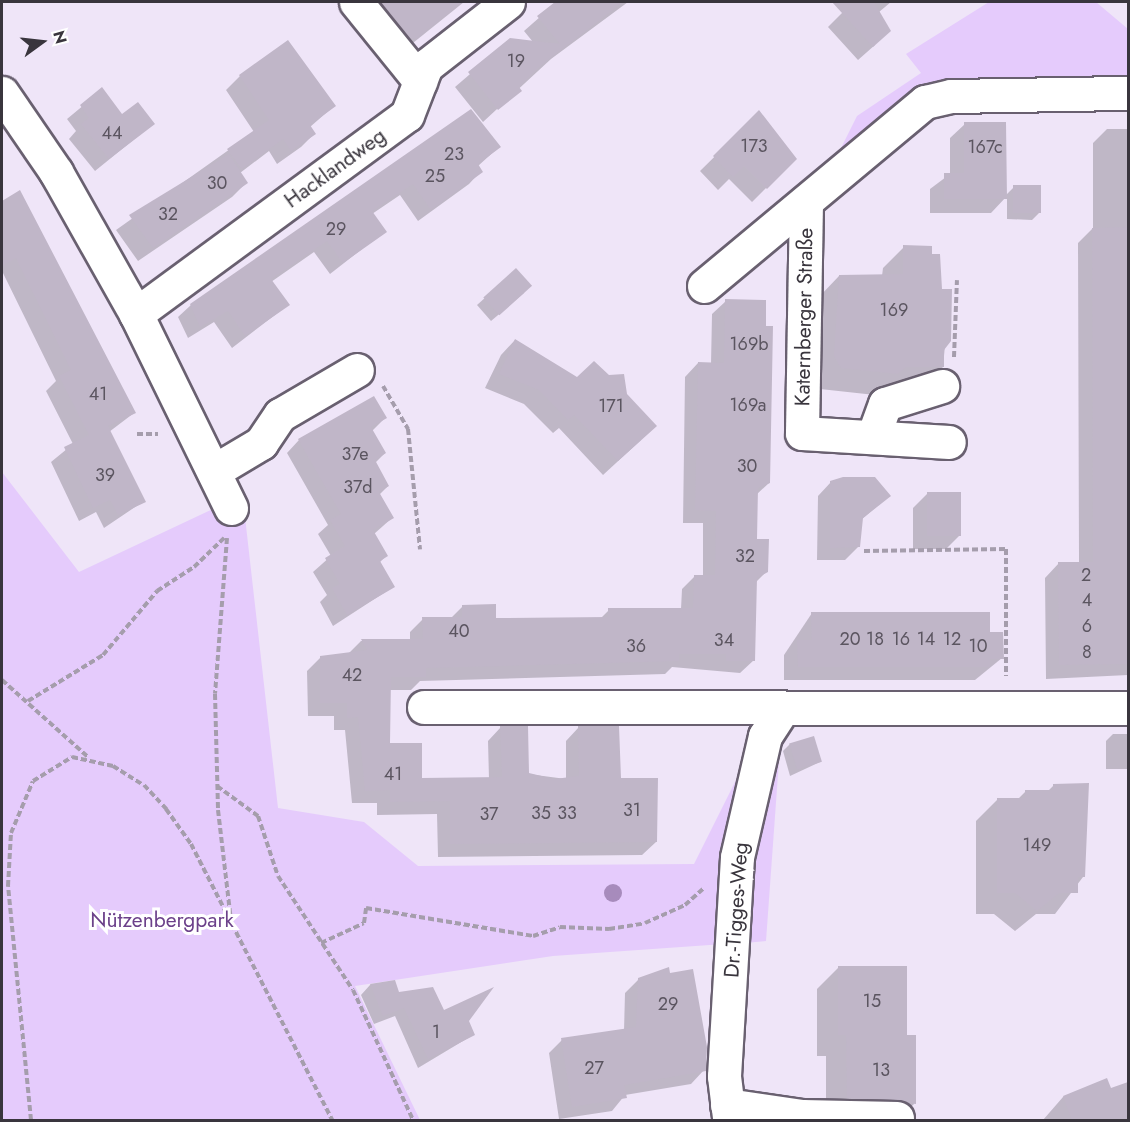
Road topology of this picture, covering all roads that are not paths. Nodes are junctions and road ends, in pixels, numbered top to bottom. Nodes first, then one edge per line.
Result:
1 (356, 2) edge
2 (508, 2) edge
3 (420, 81) junction
4 (2, 93) edge
5 (1128, 93) edge
6 (806, 202) junction
7 (704, 286) dead end
8 (136, 314) junction
9 (357, 370) road end
10 (942, 386) road end
11 (874, 434) junction
12 (949, 442) dead end
13 (214, 471) junction
14 (229, 522) road end
15 (424, 707) dead end
16 (1128, 708) edge
17 (782, 710) junction
18 (897, 1118) dead end

1 - 3 street
2 - 3 street, Hacklandweg
3 - 8 street, Hacklandweg
4 - 8 street
5 - 6 street, Katernberger Straße
6 - 7 street, Katernberger Straße
6 - 11 street, Katernberger Straße
8 - 13 street
9 - 13 street
10 - 11 street
11 - 12 street
13 - 14 street
15 - 17 street
16 - 17 street
17 - 18 street, Dr.-Tigges-Weg

